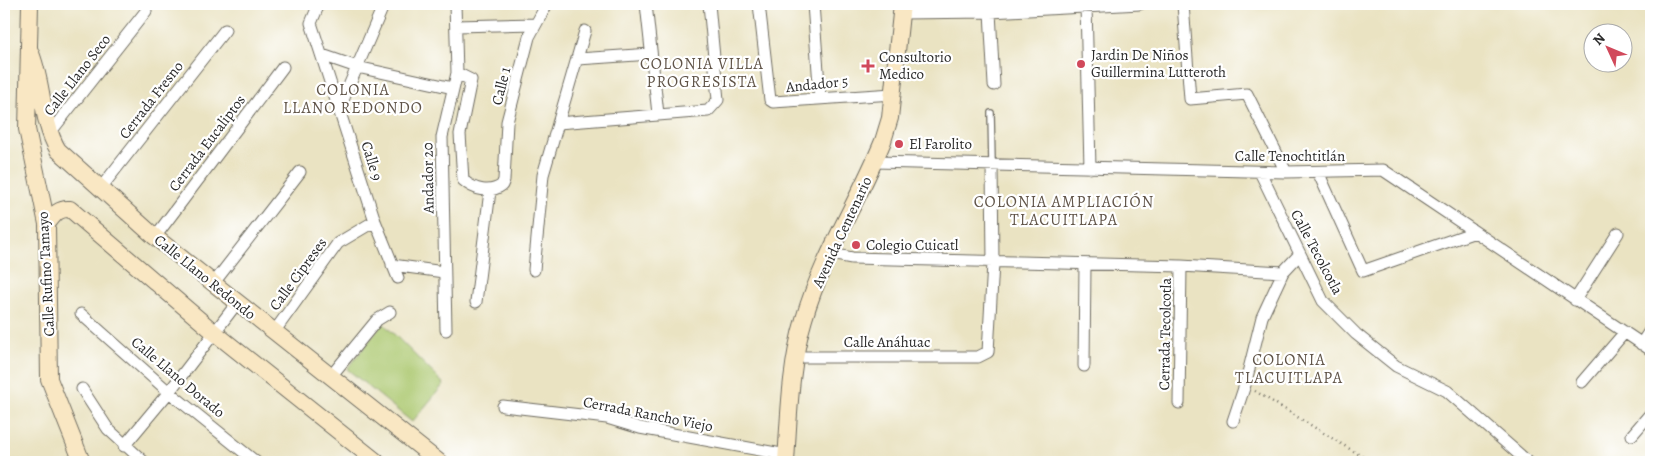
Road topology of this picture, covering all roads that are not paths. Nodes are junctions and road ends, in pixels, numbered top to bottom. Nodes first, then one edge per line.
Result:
1 (30, 4) edge
2 (319, 4) edge
3 (384, 4) edge
4 (455, 4) edge
5 (547, 4) edge
6 (646, 4) edge
7 (709, 4) edge
8 (759, 4) edge
9 (813, 4) edge
10 (1140, 4) edge
11 (1183, 4) edge
12 (1086, 5) junction
13 (902, 8) edge
14 (146, 11) dead end
15 (990, 12) junction
16 (536, 24) junction
17 (457, 26) junction
18 (225, 30) dead end
19 (585, 31) dead end
20 (30, 51) junction
21 (322, 54) junction
22 (651, 54) junction
23 (578, 60) junction
24 (283, 67) dead end
25 (357, 67) junction
26 (457, 72) junction
27 (994, 85) dead end
28 (453, 88) junction
29 (893, 94) junction
30 (820, 98) junction
31 (340, 107) junction
32 (658, 114) junction
33 (991, 114) dead end
34 (558, 123) junction
35 (49, 134) junction
36 (875, 162) junction
37 (992, 164) junction
38 (1090, 168) junction
39 (300, 172) dead end
40 (1260, 172) junction
41 (1286, 172) junction
42 (1318, 172) junction
43 (100, 189) junction
44 (490, 191) junction
45 (375, 221) junction
46 (47, 224) junction
47 (1475, 232) junction
48 (1618, 233) dead end
49 (155, 237) junction
50 (831, 254) junction
51 (1299, 255) junction
52 (993, 262) junction
53 (392, 264) junction
54 (1085, 264) junction
55 (1182, 266) junction
56 (534, 270) dead end
57 (444, 272) junction
58 (1282, 272) junction
59 (398, 278) dead end
60 (213, 284) junction
61 (1575, 300) junction
62 (476, 302) dead end
63 (237, 303) junction
64 (390, 312) dead end
65 (81, 314) dead end
66 (1651, 329) edge
67 (446, 330) dead end
68 (274, 332) junction
69 (1625, 332) junction
70 (215, 334) junction
71 (1646, 347) edge
72 (796, 357) junction
73 (1084, 366) dead end
74 (331, 376) junction
75 (1582, 382) dead end
76 (82, 389) dead end
77 (170, 392) junction
78 (1179, 403) dead end
79 (503, 406) dead end
80 (1651, 413) edge
81 (1233, 421) dead end
82 (1632, 435) dead end
83 (124, 446) junction
84 (786, 458) edge
85 (371, 460) edge
86 (82, 462) edge
87 (144, 462) edge
88 (256, 462) edge
89 (439, 462) edge
90 (1528, 462) edge

1 - 20 street, Calle Rufino Tamayo
2 - 21 street, Calle 9
3 - 25 street
4 - 17 street, Andador 20
5 - 16 street, Calle 1
6 - 22 street
7 - 32 street
8 - 30 street, Andador 5
9 - 30 street
10 - 12 street
11 - 41 street
12 - 15 street
12 - 38 street
13 - 15 street
13 - 29 street, Avenida Centenario
14 - 35 street, Calle Llano Seco
15 - 27 street
16 - 17 street
16 - 44 street, Calle 1
17 - 26 street, Andador 20
18 - 43 street, Cerrada Fresno
19 - 23 street
20 - 35 street, Calle Llano Redondo
20 - 46 street, Calle Rufino Tamayo
21 - 25 street
21 - 31 street, Calle 9
22 - 23 street
22 - 32 street
23 - 34 street
24 - 49 street, Cerrada Eucaliptos
25 - 28 street
25 - 31 street
26 - 28 street, Andador 20
26 - 44 street
28 - 57 street, Andador 20
29 - 30 street, Andador 5
29 - 36 street, Avenida Centenario
31 - 45 street, Calle 9
32 - 34 street
33 - 37 lane
34 - 56 street
35 - 43 street, Calle Llano Redondo
36 - 37 street, Calle Tenochtitlán
36 - 50 street, Avenida Centenario
37 - 38 street, Calle Tenochtitlán
37 - 52 street
38 - 40 street, Calle Tenochtitlán
39 - 60 street
40 - 41 street, Calle Tenochtitlán
40 - 51 street, Calle Tecolcotla
41 - 42 street, Calle Tenochtitlán
42 - 47 street, Calle Tenochtitlán
42 - 47 street
43 - 49 street, Calle Llano Redondo
44 - 62 street
45 - 53 street, Calle 9
45 - 68 street, Calle Cipreses
46 - 70 street
46 - 86 street, Calle Rufino Tamayo
47 - 61 street, Calle Tenochtitlán
48 - 61 street
49 - 60 street, Calle Llano Redondo
50 - 52 street
50 - 72 street, Avenida Centenario
51 - 58 street
51 - 90 street, Calle Tecolcotla
52 - 54 street
52 - 72 street, Calle Anáhuac
53 - 57 street
53 - 59 street, Calle 9
54 - 55 street
54 - 73 street
55 - 58 street
55 - 78 street, Cerrada Tecolcotla
57 - 67 street, Andador 20
58 - 81 street
60 - 63 street, Calle Llano Redondo
61 - 69 street, Calle Tenochtitlán
63 - 68 street, Calle Llano Redondo
63 - 70 street
64 - 74 street
65 - 77 street, Calle Llano Dorado
66 - 71 street
68 - 74 street, Calle Llano Redondo
69 - 71 street, Calle Tenochtitlán
69 - 75 street
70 - 77 street
70 - 85 street
72 - 84 street, Avenida Centenario
74 - 89 street, Calle Llano Redondo
76 - 83 street
77 - 83 street
77 - 88 street, Calle Llano Dorado
79 - 84 street, Cerrada Rancho Viejo
80 - 82 street
83 - 87 street

